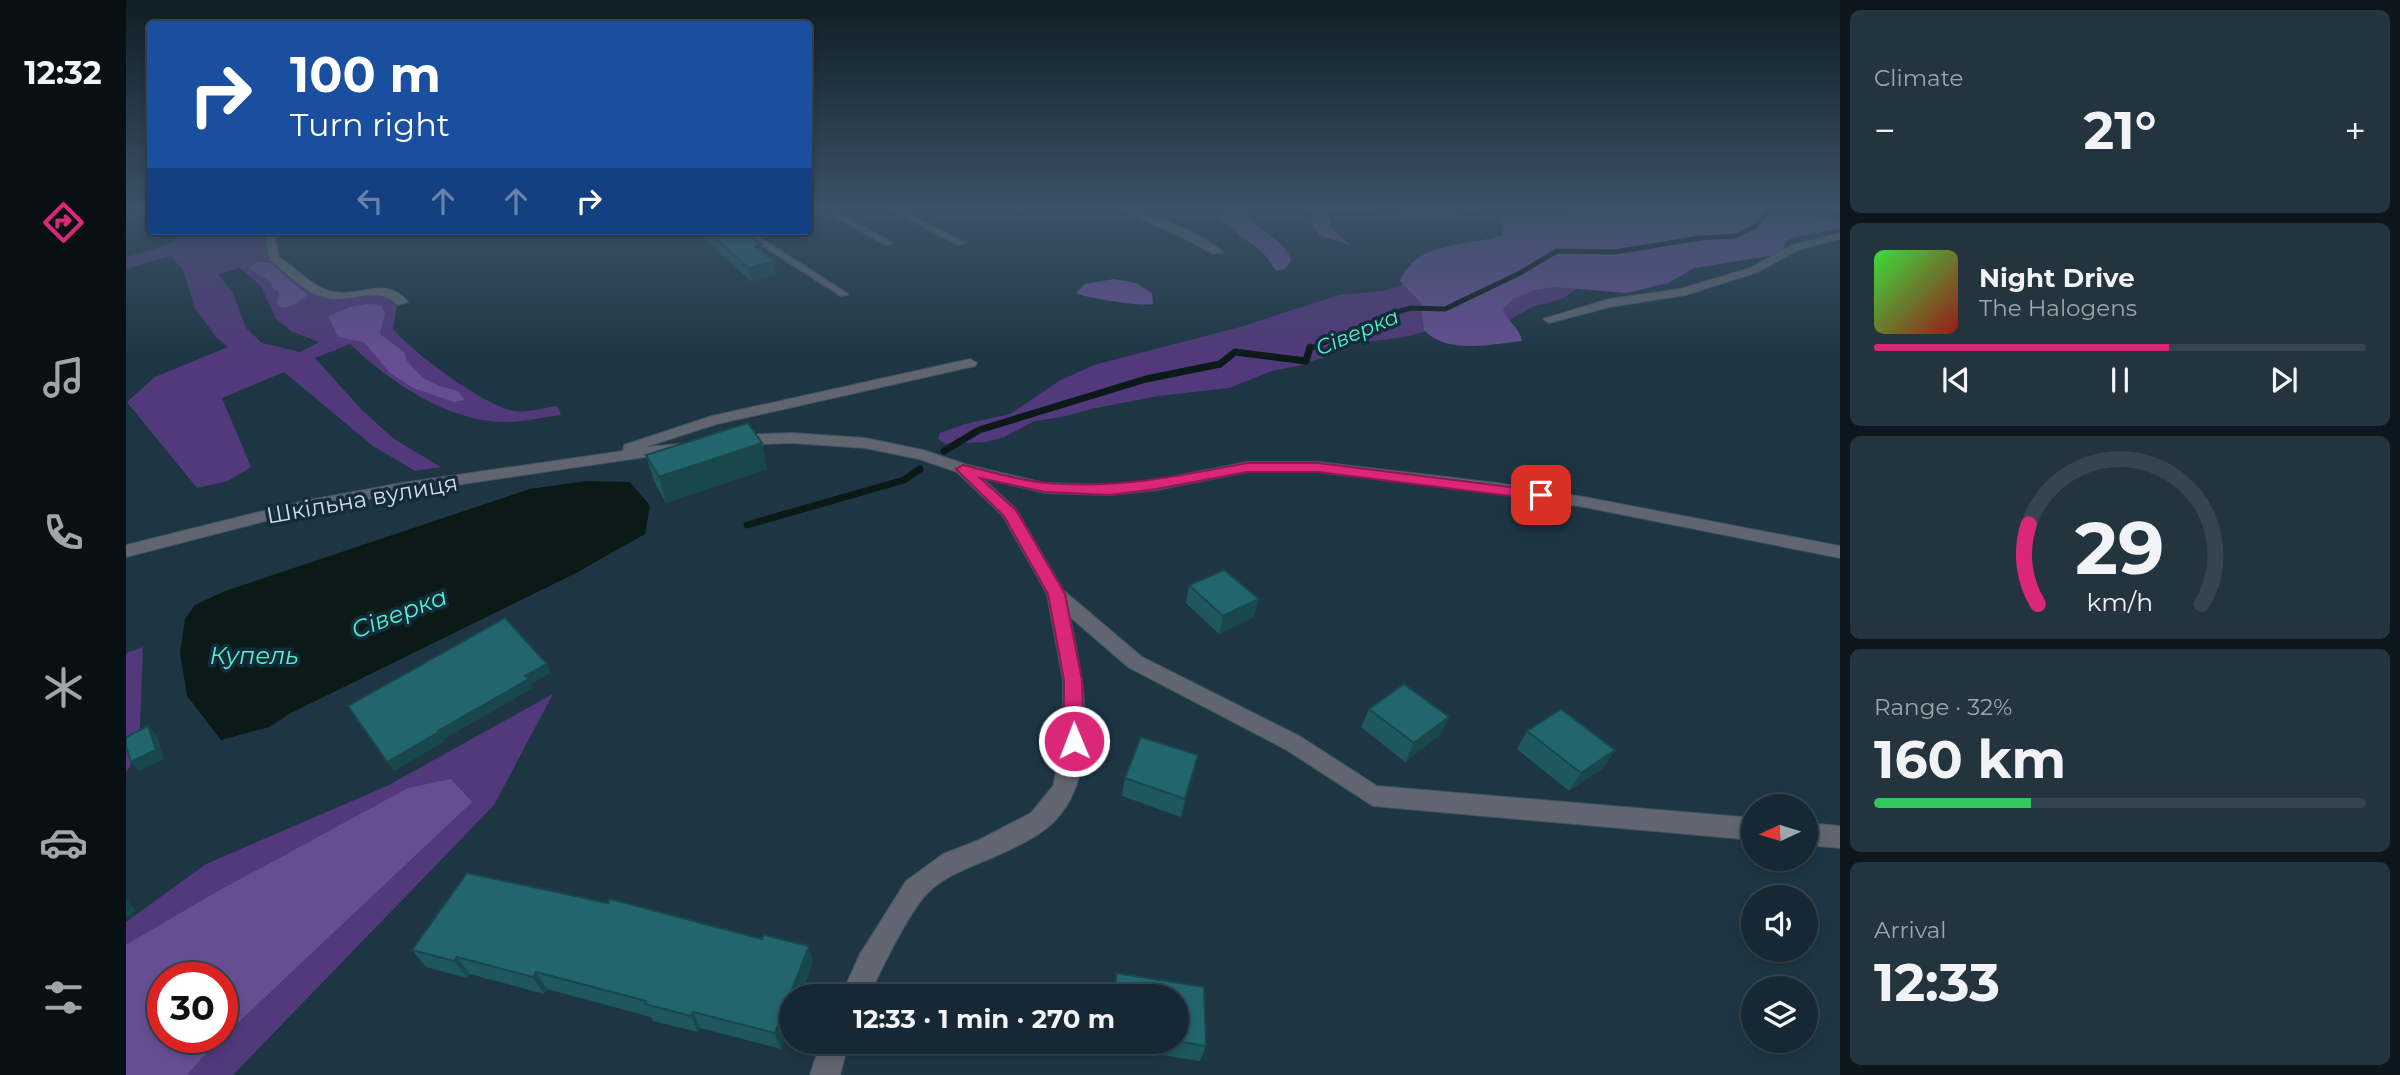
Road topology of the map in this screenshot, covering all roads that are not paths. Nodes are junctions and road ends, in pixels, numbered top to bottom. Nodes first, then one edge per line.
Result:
1 (276, 259) edge
2 (789, 259) edge
3 (1774, 259) edge
4 (844, 294) dead end
5 (402, 302) dead end
6 (1549, 319) dead end
7 (970, 363) dead end
8 (600, 460) junction
9 (963, 469) junction
10 (126, 551) edge
11 (1840, 552) edge
12 (1056, 594) junction
13 (1741, 828) edge
14 (1818, 835) edge
15 (1840, 837) edge
16 (860, 984) edge
17 (831, 1054) edge
18 (825, 1075) edge

1 - 5 street
2 - 4 lane
3 - 6 street
7 - 8 street, Шкільна вулиця
8 - 9 street, Шкільна вулиця
8 - 10 street, Шкільна вулиця
9 - 11 street
9 - 12 street, Шкільна вулиця
12 - 13 street
12 - 16 street, Шкільна вулиця
14 - 15 street
17 - 18 street

